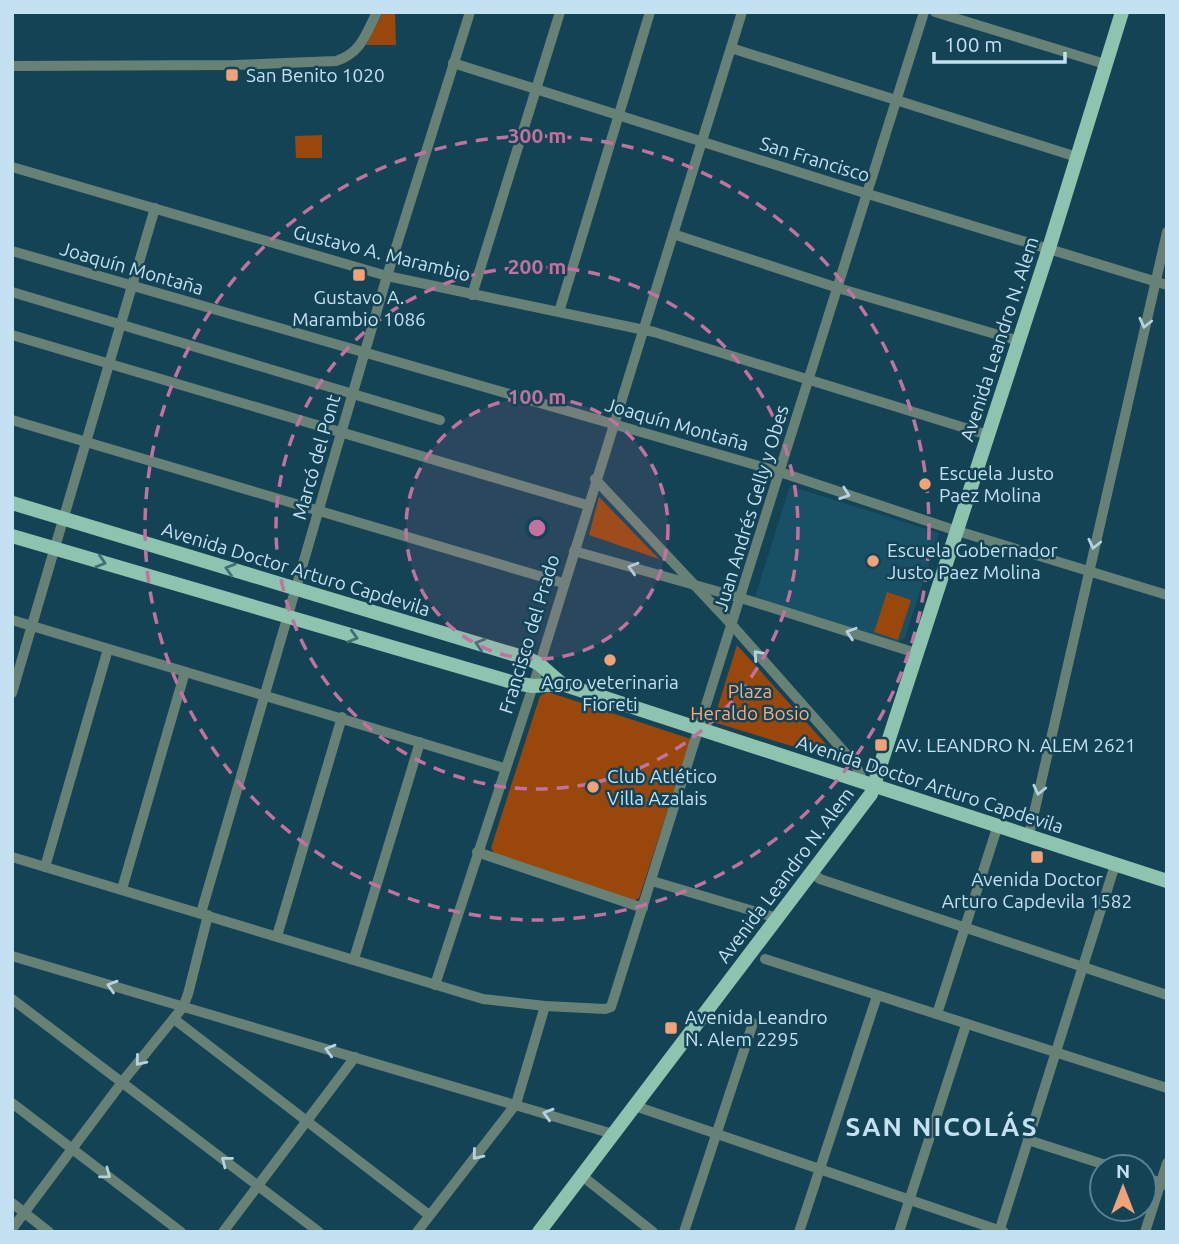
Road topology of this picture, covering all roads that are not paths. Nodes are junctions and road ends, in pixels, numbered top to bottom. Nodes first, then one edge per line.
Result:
1 (377, 12) edge
2 (470, 12) edge
3 (561, 12) edge
4 (650, 12) edge
5 (742, 12) edge
6 (924, 12) edge
7 (935, 12) edge
8 (1122, 12) edge
9 (731, 48) junction
10 (453, 63) junction
11 (1105, 64) junction
12 (12, 66) edge
13 (537, 89) junction
14 (897, 101) junction
15 (619, 115) junction
16 (702, 142) junction
17 (1077, 157) junction
18 (12, 167) edge
19 (868, 194) junction
20 (155, 208) junction
21 (1167, 232) edge
22 (673, 234) junction
23 (1049, 248) junction
24 (12, 251) edge
25 (387, 276) junction
26 (1155, 281) junction
27 (1167, 285) edge
28 (131, 286) junction
29 (838, 288) junction
30 (12, 292) edge
31 (472, 295) junction
32 (559, 312) junction
33 (120, 324) junction
34 (643, 330) junction
35 (12, 335) edge
36 (1019, 341) junction
37 (365, 354) junction
38 (109, 363) junction
39 (809, 380) junction
40 (353, 394) junction
41 (440, 419) dead end
42 (12, 420) edge
43 (613, 424) junction
44 (342, 432) junction
45 (988, 435) junction
46 (86, 441) junction
47 (780, 472) junction
48 (596, 479) junction
49 (12, 503) edge
50 (587, 505) junction
51 (319, 511) junction
52 (64, 518) junction
53 (956, 530) junction
54 (12, 536) edge
55 (55, 549) junction
56 (574, 551) junction
57 (1088, 569) junction
58 (564, 583) junction
59 (693, 585) junction
60 (295, 589) junction
61 (1167, 595) edge
62 (741, 598) junction
63 (287, 618) junction
64 (12, 621) edge
65 (732, 625) junction
66 (32, 626) junction
67 (108, 649) junction
68 (916, 653) junction
69 (539, 664) junction
70 (185, 672) junction
71 (562, 684) junction
72 (533, 686) junction
73 (12, 693) edge
74 (264, 696) junction
75 (342, 717) junction
76 (700, 730) junction
77 (420, 742) junction
78 (504, 768) junction
79 (869, 784) junction
80 (998, 825) junction
81 (1029, 835) junction
82 (477, 852) junction
83 (12, 857) edge
84 (1115, 865) junction
85 (45, 867) junction
86 (811, 872) junction
87 (652, 881) junction
88 (1167, 881) edge
89 (122, 889) junction
90 (643, 908) junction
91 (204, 914) junction
92 (777, 918) junction
93 (965, 927) junction
94 (277, 936) junction
95 (12, 956) edge
96 (354, 959) junction
97 (765, 959) dead end
98 (1083, 967) junction
99 (435, 985) junction
100 (1167, 995) edge
101 (877, 996) junction
102 (12, 999) edge
103 (545, 1006) junction
104 (183, 1007) junction
105 (937, 1014) junction
106 (174, 1018) junction
107 (753, 1023) dead end
108 (966, 1025) junction
109 (1057, 1054) junction
110 (355, 1057) junction
111 (123, 1082) junction
112 (1167, 1088) edge
113 (12, 1103) edge
114 (516, 1104) junction
115 (635, 1106) junction
116 (309, 1120) junction
117 (614, 1134) junction
118 (718, 1134) junction
119 (1028, 1140) junction
120 (73, 1149) junction
121 (1088, 1159) edge
122 (1167, 1164) edge
123 (820, 1170) junction
124 (581, 1175) junction
125 (1164, 1184) edge
126 (258, 1185) junction
127 (909, 1200) junction
128 (12, 1203) edge
129 (25, 1213) junction
130 (429, 1214) junction
131 (12, 1229) edge
132 (1001, 1231) edge
133 (49, 1232) edge
134 (181, 1232) edge
135 (223, 1232) edge
136 (319, 1232) edge
137 (417, 1232) edge
138 (539, 1232) edge
139 (653, 1232) edge
140 (684, 1232) edge
141 (799, 1232) edge
142 (899, 1232) edge
143 (1145, 1232) edge

1 - 12 street
2 - 10 street, Marcó del Pont
3 - 13 street
4 - 15 street
5 - 9 street, Francisco del Prado
6 - 14 street, Juan Andrés Gelly y Obes
7 - 11 street
8 - 11 main road, Avenida Leandro N. Alem
9 - 14 street
9 - 16 street, Francisco del Prado
10 - 13 street, San Francisco
10 - 25 street, Marcó del Pont
11 - 17 main road, Avenida Leandro N. Alem
13 - 15 street, San Francisco
13 - 31 street
14 - 17 street
14 - 19 street, Juan Andrés Gelly y Obes
15 - 16 street, San Francisco
15 - 32 street
16 - 19 street, San Francisco
16 - 22 street, Francisco del Prado
17 - 23 main road, Avenida Leandro N. Alem
18 - 20 street, Gustavo A. Marambio
19 - 23 street, San Francisco
19 - 29 street, Juan Andrés Gelly y Obes
20 - 25 street, Gustavo A. Marambio
20 - 28 street
21 - 26 street
22 - 29 street
22 - 34 street, Francisco del Prado
23 - 26 street, San Francisco
23 - 36 main road, Avenida Leandro N. Alem
24 - 28 street, Joaquín Montaña
25 - 31 street, Gustavo A. Marambio
25 - 37 street, Marcó del Pont
26 - 27 street, San Francisco
26 -> 57 street
28 - 33 street
28 - 37 street, Joaquín Montaña
29 - 36 street
29 - 39 street, Juan Andrés Gelly y Obes
30 - 33 street
31 - 32 street, Gustavo A. Marambio
32 - 34 street, Gustavo A. Marambio
33 - 38 street
33 - 40 street
34 - 39 street, Gustavo A. Marambio
34 - 43 street, Francisco del Prado
35 - 38 street
36 - 45 main road, Avenida Leandro N. Alem
37 - 40 street, Marcó del Pont
37 - 43 street, Joaquín Montaña
38 - 44 street
38 - 46 street
39 - 45 street, Gustavo A. Marambio
39 - 47 street, Juan Andrés Gelly y Obes
40 - 41 street
40 - 44 street, Marcó del Pont
42 - 46 street
43 - 47 street, Joaquín Montaña
43 - 48 street, Francisco del Prado
44 - 50 street
44 - 51 street, Marcó del Pont
45 - 53 main road, Avenida Leandro N. Alem
46 - 51 street
46 - 52 street
47 -> 53 street, Joaquín Montaña
47 - 62 street, Juan Andrés Gelly y Obes
48 - 50 street, Francisco del Prado
48 - 59 street
49 - 52 main road, Avenida Doctor Arturo Capdevila
50 - 56 street, Francisco del Prado
51 - 58 street
51 - 60 street, Marcó del Pont
52 - 55 street
60 -> 52 main road, Avenida Doctor Arturo Capdevila
53 - 57 street, Joaquín Montaña
53 - 68 main road, Avenida Leandro N. Alem
54 - 55 main road, Avenida Doctor Arturo Capdevila
55 -> 63 main road, Avenida Doctor Arturo Capdevila
55 - 66 street
56 - 58 street, Francisco del Prado
59 -> 56 street
57 - 61 street, Joaquín Montaña
57 -> 81 street
58 - 69 street, Francisco del Prado
59 - 62 street
59 - 65 street
60 - 63 street, Marcó del Pont
69 -> 60 main road, Avenida Doctor Arturo Capdevila
62 - 65 street, Juan Andrés Gelly y Obes
68 -> 62 street
63 -> 72 main road, Avenida Doctor Arturo Capdevila
63 - 74 street, Marcó del Pont
64 - 66 street
65 - 76 street, Juan Andrés Gelly y Obes
79 -> 65 street
66 - 67 street
66 - 73 street
67 - 70 street
67 - 85 street
68 - 79 main road, Avenida Leandro N. Alem
69 - 71 main road, Avenida Doctor Arturo Capdevila
69 - 72 street, Francisco del Prado
70 - 74 street
70 - 89 street
71 - 72 main road, Avenida Doctor Arturo Capdevila
71 - 76 main road, Avenida Doctor Arturo Capdevila
72 - 78 street, Francisco del Prado
74 - 75 street
74 - 91 street, Marcó del Pont
75 - 77 street
75 - 94 street
76 - 79 main road, Avenida Doctor Arturo Capdevila
76 - 87 street, Juan Andrés Gelly y Obes
77 - 78 street
77 - 96 street
78 - 82 street, Francisco del Prado
79 - 80 main road, Avenida Doctor Arturo Capdevila
79 - 86 main road, Avenida Leandro N. Alem
80 - 81 main road, Avenida Doctor Arturo Capdevila
80 - 93 street
81 - 84 main road, Avenida Doctor Arturo Capdevila
82 - 90 street
82 - 99 street, Francisco del Prado
83 - 85 street
84 - 88 main road, Avenida Doctor Arturo Capdevila
84 - 98 street
85 - 89 street
86 - 92 main road, Avenida Leandro N. Alem
86 - 93 street
87 - 90 street, Juan Andrés Gelly y Obes
87 - 92 street
89 - 91 street
90 - 103 street, Juan Andrés Gelly y Obes
91 - 94 street
91 - 104 street, Marcó del Pont
92 - 115 main road, Avenida Leandro N. Alem
93 - 98 street
93 - 105 street
94 - 96 street
104 -> 95 street
96 - 99 street
97 - 101 street
98 - 100 street
98 - 109 street
99 - 103 street
101 - 105 street
101 - 123 street
102 - 111 street
103 - 114 street
104 - 106 street
110 -> 104 street
105 - 108 street
106 -> 111 street
106 - 116 street
107 - 118 street
108 - 109 street
108 - 127 street
109 - 112 street
109 - 119 street
110 - 114 street
110 - 116 street
111 - 120 street
126 -> 111 street
113 - 120 street
117 -> 114 street
114 -> 130 street
115 - 117 main road, Avenida Leandro N. Alem
115 - 118 street
116 - 126 street
116 - 130 street
117 - 124 main road, Avenida Leandro N. Alem
118 - 123 street
118 - 140 street
119 - 121 street
119 - 132 street
120 - 129 street
120 -> 134 street
122 - 125 street
123 - 127 street
123 - 141 street
124 - 138 main road, Avenida Leandro N. Alem
124 - 139 street
125 - 143 street
126 - 135 street
126 - 136 street
127 - 132 street
127 - 142 street
128 - 129 street
129 - 131 street
129 - 133 street
130 - 137 street

